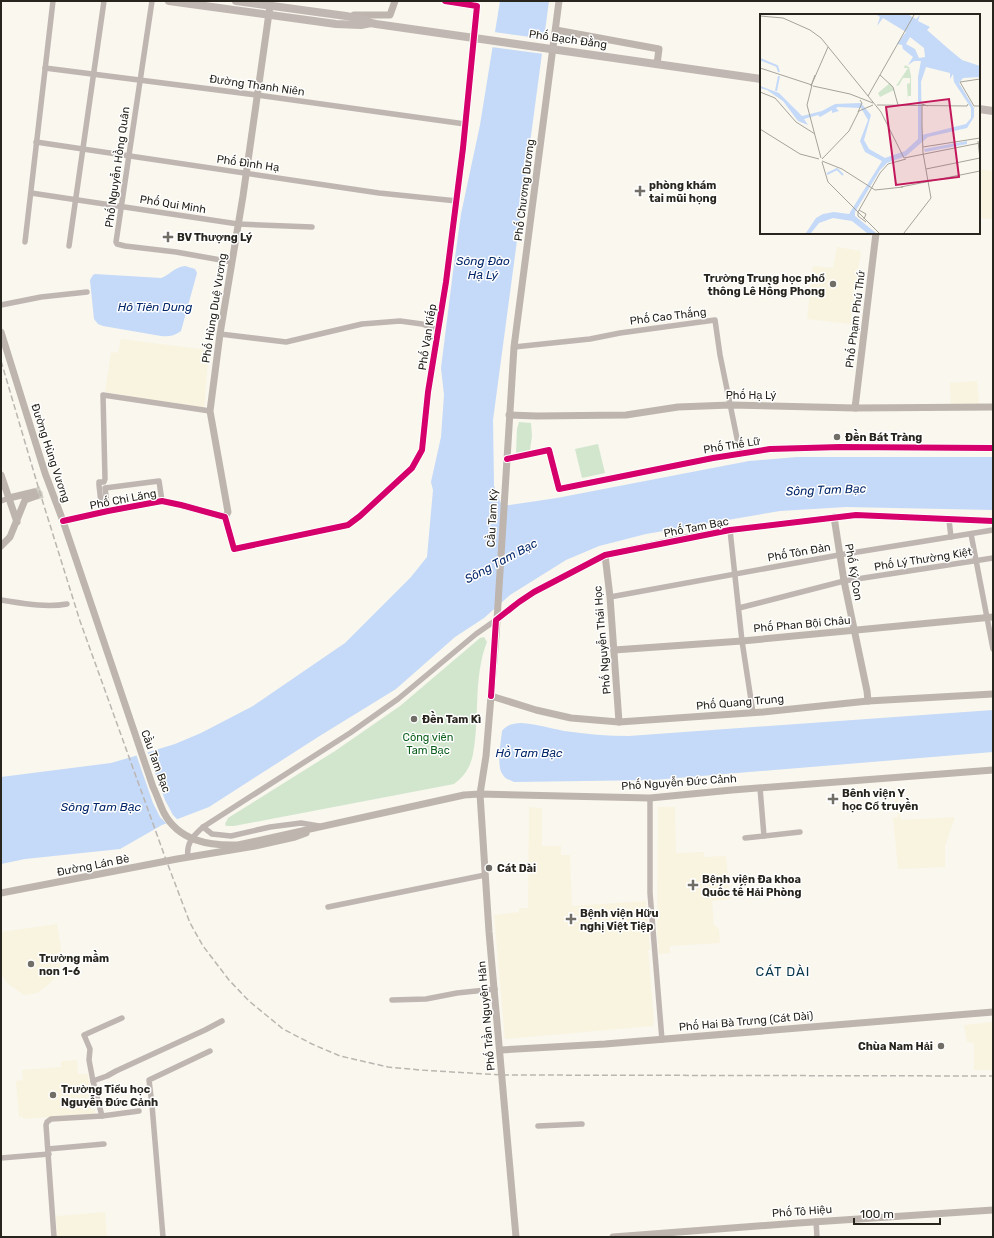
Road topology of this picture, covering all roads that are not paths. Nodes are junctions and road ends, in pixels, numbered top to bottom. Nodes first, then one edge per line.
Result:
1 (53, 1) edge
2 (104, 1) edge
3 (152, 1) edge
4 (169, 1) edge
5 (236, 1) edge
6 (395, 1) edge
7 (444, 1) edge
8 (559, 1) edge
9 (270, 6) junction
10 (269, 15) junction
11 (346, 16) junction
12 (374, 23) junction
13 (556, 30) junction
14 (657, 64) junction
15 (45, 68) junction
16 (93, 74) junction
17 (760, 79) edge
18 (140, 80) junction
19 (257, 95) junction
20 (980, 109) edge
21 (993, 111) edge
22 (465, 124) junction
23 (36, 142) junction
24 (82, 149) junction
25 (129, 156) junction
26 (246, 173) junction
27 (30, 193) junction
28 (75, 200) junction
29 (456, 201) junction
30 (121, 207) junction
31 (238, 224) junction
32 (312, 226) dead end
33 (876, 234) edge
34 (25, 242) dead end
35 (68, 246) dead end
36 (232, 262) junction
37 (87, 292) dead end
38 (1, 305) edge
39 (438, 330) junction
40 (1, 332) edge
41 (220, 334) junction
42 (514, 347) junction
43 (730, 405) junction
44 (855, 408) junction
45 (993, 408) edge
46 (210, 410) junction
47 (509, 415) junction
48 (993, 448) edge
49 (740, 453) junction
50 (507, 459) junction
51 (1, 475) edge
52 (506, 478) joint
53 (9, 498) junction
54 (1, 501) edge
55 (162, 501) junction
56 (105, 511) junction
57 (225, 517) junction
58 (834, 517) junction
59 (949, 520) junction
60 (993, 521) edge
61 (17, 522) junction
62 (63, 522) junction
63 (730, 530) junction
64 (993, 530) edge
65 (971, 534) junction
66 (951, 537) junction
67 (1, 546) edge
68 (839, 555) junction
69 (605, 556) junction
70 (993, 558) edge
71 (976, 561) junction
72 (735, 574) junction
73 (82, 580) joint
74 (844, 581) junction
75 (610, 597) junction
76 (1, 600) edge
77 (66, 604) dead end
78 (739, 608) junction
79 (990, 617) edge
80 (496, 620) junction
81 (854, 631) junction
82 (742, 641) junction
83 (993, 649) edge
84 (614, 650) junction
85 (993, 694) edge
86 (491, 696) junction
87 (868, 701) junction
88 (753, 713) junction
89 (620, 722) junction
90 (993, 770) edge
91 (760, 788) junction
92 (480, 794) junction
93 (650, 798) junction
94 (203, 827) junction
95 (321, 827) junction
96 (294, 832) joint
97 (800, 832) dead end
98 (764, 836) junction
99 (745, 838) dead end
100 (188, 857) junction
101 (485, 875) junction
102 (1, 893) edge
103 (328, 907) dead end
104 (495, 989) junction
105 (392, 1000) dead end
106 (993, 1012) edge
107 (122, 1018) dead end
108 (222, 1021) dead end
109 (662, 1040) junction
110 (500, 1050) junction
111 (210, 1051) dead end
112 (93, 1081) junction
113 (139, 1111) dead end
114 (102, 1116) junction
115 (582, 1124) dead end
116 (538, 1126) dead end
117 (104, 1144) dead end
118 (48, 1152) junction
119 (1, 1158) edge
120 (993, 1210) edge
121 (816, 1221) junction
122 (54, 1237) edge
123 (163, 1237) edge
124 (516, 1237) edge
125 (613, 1237) edge
126 (817, 1237) edge

1 - 15 street
2 - 16 street
3 - 18 street, Phố Nguyễn Hồng Quân
4 - 10 main road, Phố Bạch Đằng
5 - 9 main road, Phố Bạch Đằng
6 - 11 main road
7 - 22 main road, Phố Vạn Kiếp
8 - 13 main road, Phố Chương Dương
9 - 10 main road, Phố Hùng Duệ Vương
9 - 11 main road, Phố Bạch Đằng
10 - 12 main road, Phố Bạch Đằng
10 - 19 main road, Phố Hùng Duệ Vương
11 - 12 main road, Phố Bạch Đằng
12 - 14 main road, Phố Bạch Đằng
13 - 14 main road
13 - 42 main road, Phố Chương Dương
14 - 17 main road, Phố Bạch Đằng
15 - 16 street, Đường Thanh Niên
15 - 23 street
16 - 18 street, Đường Thanh Niên
16 - 24 street
18 - 19 street, Đường Thanh Niên
18 - 25 street, Phố Nguyễn Hồng Quân
19 - 22 street, Đường Thanh Niên
19 - 26 main road, Phố Hùng Duệ Vương
20 - 21 main road
22 - 29 main road, Phố Vạn Kiếp
23 - 24 street, Phố Đình Hạ
23 - 27 street
24 - 25 street, Phố Đình Hạ
24 - 28 street
25 - 26 street, Phố Đình Hạ
25 - 30 street, Phố Nguyễn Hồng Quân
26 - 29 street, Phố Đình Hạ
26 - 31 main road, Phố Hùng Duệ Vương
27 - 28 street, Phố Qui Minh
27 - 34 street
28 - 30 street, Phố Qui Minh
28 - 35 street
29 - 39 main road, Phố Vạn Kiếp
30 - 31 street, Phố Qui Minh
30 - 36 street, Phố Nguyễn Hồng Quân
31 - 32 street, Phố Qui Minh
31 - 36 main road, Phố Hùng Duệ Vương
33 - 44 main road, Phố Phạm Phú Thứ
36 - 41 main road, Phố Hùng Duệ Vương
37 - 38 street
39 - 41 street
39 - 57 main road, Phố Vạn Kiếp
40 - 62 main road, Đường Hùng Vương
41 - 46 main road, Phố Hùng Duệ Vương
42 - 43 street, Phố Cao Thắng
42 - 47 main road, Phố Chương Dương
43 - 44 main road, Phố Hạ Lý
43 - 47 main road, Phố Hạ Lý
43 - 49 street, Phố Cao Thắng
44 - 45 main road, Phố Hạ Lý
46 - 56 street
46 - 57 main road, Phố Hùng Duệ Vương
47 - 50 main road, Phố Chương Dương
48 - 49 main road, Phố Thế Lữ
49 - 50 main road, Phố Thế Lữ
50 - 52 main road, Phố Chương Dương
51 - 53 main road
52 - 80 main road, Cầu Tam Kỳ
53 - 54 street
53 - 61 main road
53 - 61 main road
55 - 56 main road, Phố Chi Lăng
55 - 56 street
55 - 57 main road, Phố Chi Lăng
56 - 62 main road, Phố Chi Lăng
58 - 59 main road, Phố Tam Bạc
58 - 63 main road, Phố Tam Bạc
58 - 68 main road, Phố Ký Con
59 - 60 main road, Phố Tam Bạc
59 - 66 street
61 - 67 main road
62 - 73 main road, Đường Hùng Vương
63 - 69 main road, Phố Tam Bạc
63 - 72 street
64 - 65 street, Phố Tôn Đản
65 - 66 street, Phố Tôn Đản
65 - 71 street
66 - 68 street, Phố Tôn Đản
68 - 72 street, Phố Tôn Đản
68 - 74 main road, Phố Ký Con
69 - 75 main road, Phố Nguyễn Thái Học
69 - 80 main road, Phố Tam Bạc
70 - 71 street, Phố Lý Thường Kiệt
71 - 74 street, Phố Lý Thường Kiệt
71 - 79 street
72 - 75 street, Phố Tôn Đản
72 - 78 street
73 - 96 main road, Cầu Tam Bạc
74 - 78 street, Phố Lý Thường Kiệt
74 - 81 main road, Phố Ký Con
75 - 84 main road, Phố Nguyễn Thái Học
76 - 77 street
78 - 82 street
79 - 81 main road, Phố Phan Bội Châu
79 - 83 street
80 - 86 main road
80 - 94 street
81 - 82 main road, Phố Phan Bội Châu
81 - 87 main road, Phố Ký Con
82 - 84 main road, Phố Phan Bội Châu
82 - 88 street
84 - 89 main road, Phố Nguyễn Thái Học
85 - 87 main road, Phố Quang Trung
86 - 89 main road, Phố Quang Trung
86 - 92 main road
87 - 88 main road, Phố Quang Trung
88 - 89 main road, Phố Quang Trung
90 - 91 main road, Phố Nguyễn Đức Cảnh
91 - 93 main road, Phố Nguyễn Đức Cảnh
91 - 98 street
92 - 93 main road, Phố Nguyễn Đức Cảnh
92 - 95 main road, Phố Nguyễn Đức Cảnh
92 - 101 main road, Phố Trần Nguyên Hãn
93 - 109 street
94 - 95 street
94 - 100 street
95 - 96 main road, Phố Nguyễn Đức Cảnh
95 - 100 main road, Phố Nguyễn Đức Cảnh
97 - 98 street
98 - 99 street
100 - 102 main road, Đường Lán Bè
101 - 103 street
101 - 104 main road, Phố Trần Nguyên Hãn
104 - 105 street
104 - 110 main road, Phố Trần Nguyên Hãn
106 - 109 main road, Phố Hai Bà Trưng (Cát Dài)
107 - 112 street
108 - 112 street
109 - 110 main road, Phố Hai Bà Trưng (Cát Dài)
110 - 124 main road, Phố Trần Nguyên Hãn
111 - 123 street
112 - 114 street
113 - 114 street
114 - 118 street
115 - 116 street
117 - 118 street
118 - 119 street
118 - 122 street
120 - 121 main road, Phố Tô Hiệu
121 - 125 main road, Phố Tô Hiệu
121 - 126 street

